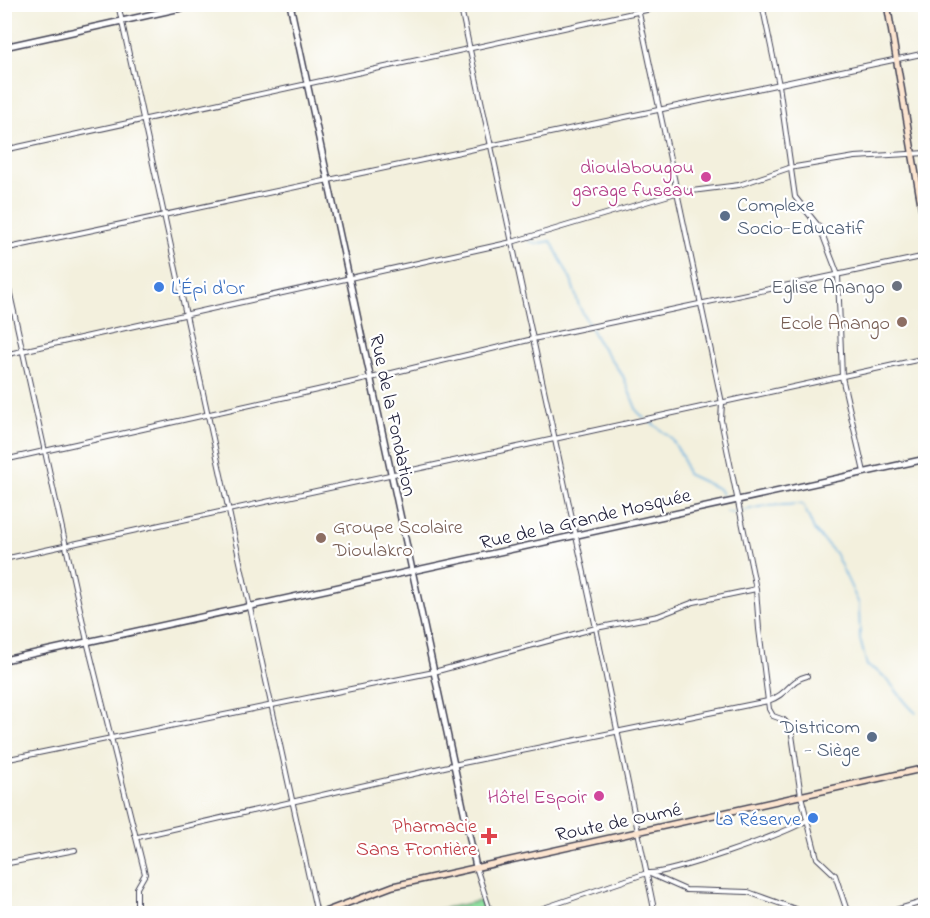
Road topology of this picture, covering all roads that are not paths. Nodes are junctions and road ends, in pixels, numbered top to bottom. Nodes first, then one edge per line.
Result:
1 (118, 4) edge
2 (199, 4) edge
3 (290, 4) edge
4 (460, 4) edge
5 (637, 4) edge
6 (674, 4) edge
7 (762, 4) edge
8 (887, 4) edge
9 (638, 12) junction
10 (121, 21) junction
11 (4, 47) edge
12 (470, 48) junction
13 (926, 53) edge
14 (896, 59) junction
15 (306, 84) junction
16 (779, 85) junction
17 (659, 109) junction
18 (144, 119) junction
19 (491, 145) junction
20 (4, 150) edge
21 (926, 153) edge
22 (912, 156) junction
23 (789, 168) junction
24 (327, 181) junction
25 (676, 193) junction
26 (165, 215) junction
27 (926, 234) edge
28 (512, 242) junction
29 (4, 249) edge
30 (926, 256) edge
31 (4, 267) edge
32 (838, 275) junction
33 (348, 279) junction
34 (701, 303) junction
35 (186, 316) junction
36 (533, 339) junction
37 (23, 352) junction
38 (4, 355) edge
39 (926, 358) edge
40 (842, 377) junction
41 (371, 378) junction
42 (722, 403) junction
43 (208, 416) junction
44 (555, 439) junction
45 (45, 451) junction
46 (926, 459) edge
47 (4, 460) edge
48 (864, 472) junction
49 (391, 475) junction
50 (738, 499) junction
51 (230, 510) junction
52 (576, 534) junction
53 (66, 546) junction
54 (4, 559) edge
55 (412, 572) junction
56 (756, 589) junction
57 (250, 608) junction
58 (596, 628) junction
59 (87, 641) junction
60 (4, 660) edge
61 (434, 672) junction
62 (807, 676) dead end
63 (768, 701) junction
64 (273, 706) junction
65 (618, 731) junction
66 (113, 736) junction
67 (4, 760) edge
68 (453, 765) junction
69 (926, 768) edge
70 (801, 796) junction
71 (293, 800) junction
72 (807, 820) junction
73 (639, 832) junction
74 (138, 837) junction
75 (75, 850) dead end
76 (4, 864) edge
77 (476, 867) junction
78 (647, 873) junction
79 (926, 901) edge
80 (851, 912) edge
81 (137, 914) edge
82 (318, 914) edge
83 (491, 914) edge
84 (526, 914) edge
85 (655, 914) edge
86 (809, 914) edge
87 (833, 914) edge
88 (882, 914) edge

1 - 10 street
2 - 10 street
3 - 15 street, Rue de la Fondation
4 - 12 street
5 - 9 street
6 - 9 street
7 - 16 street
8 - 14 main road
9 - 12 street
9 - 17 street
10 - 11 street
10 - 18 street
12 - 15 street
12 - 19 street
13 - 14 street
14 - 16 street
14 - 22 main road
15 - 18 street
15 - 24 street, Rue de la Fondation
16 - 17 street
16 - 23 street
17 - 19 street
17 - 25 street
18 - 20 street
18 - 26 street
19 - 24 street
19 - 28 street
21 - 22 street
22 - 23 street
22 - 27 main road
23 - 25 street
23 - 32 street
24 - 26 street
24 - 33 street, Rue de la Fondation
25 - 28 street
25 - 34 street
26 - 29 street
26 - 35 street
28 - 33 street
28 - 36 street
30 - 32 street
31 - 37 street
32 - 34 street
32 - 40 street
33 - 35 street
33 - 41 street, Rue de la Fondation
34 - 36 street
34 - 42 street
35 - 37 street
35 - 43 street
36 - 41 street
36 - 44 street
37 - 38 street
37 - 45 street
39 - 40 street
40 - 42 street
40 - 48 street
41 - 43 street
41 - 49 street, Rue de la Fondation
42 - 44 street
42 - 50 street
43 - 45 street
43 - 51 street
44 - 49 street
44 - 52 street
45 - 47 street
45 - 53 street
46 - 48 street, Rue de la Grande Mosquée
48 - 50 street, Rue de la Grande Mosquée
49 - 51 street
49 - 55 street, Rue de la Fondation
50 - 52 street, Rue de la Grande Mosquée
50 - 56 street
51 - 53 street
51 - 57 street
52 - 55 street, Rue de la Grande Mosquée
52 - 58 street
53 - 54 street
53 - 59 street
55 - 57 street, Rue de la Grande Mosquée
55 - 61 street, Rue de la Fondation
56 - 58 street
56 - 63 street
57 - 59 street, Rue de la Grande Mosquée
57 - 64 street
58 - 61 street
58 - 65 street
59 - 60 street, Rue de la Grande Mosquée
59 - 66 street
61 - 64 street
61 - 68 street, Rue de la Fondation
62 - 63 street
63 - 65 street
63 - 70 street
64 - 66 street
64 - 71 street
65 - 68 street
65 - 73 street
66 - 67 street
66 - 74 street
68 - 71 street
68 - 77 street, Rue de la Fondation
69 - 70 main road, Route de Oumé
70 - 72 street
70 - 73 main road, Route de Oumé
71 - 74 street
71 - 82 street
72 - 78 street
72 - 80 street
73 - 77 main road, Route de Oumé
73 - 78 street
74 - 81 street
75 - 76 street
77 - 82 main road, Route de Oumé
77 - 83 street
78 - 84 street
78 - 85 street
78 - 86 street
79 - 88 street
80 - 87 street

